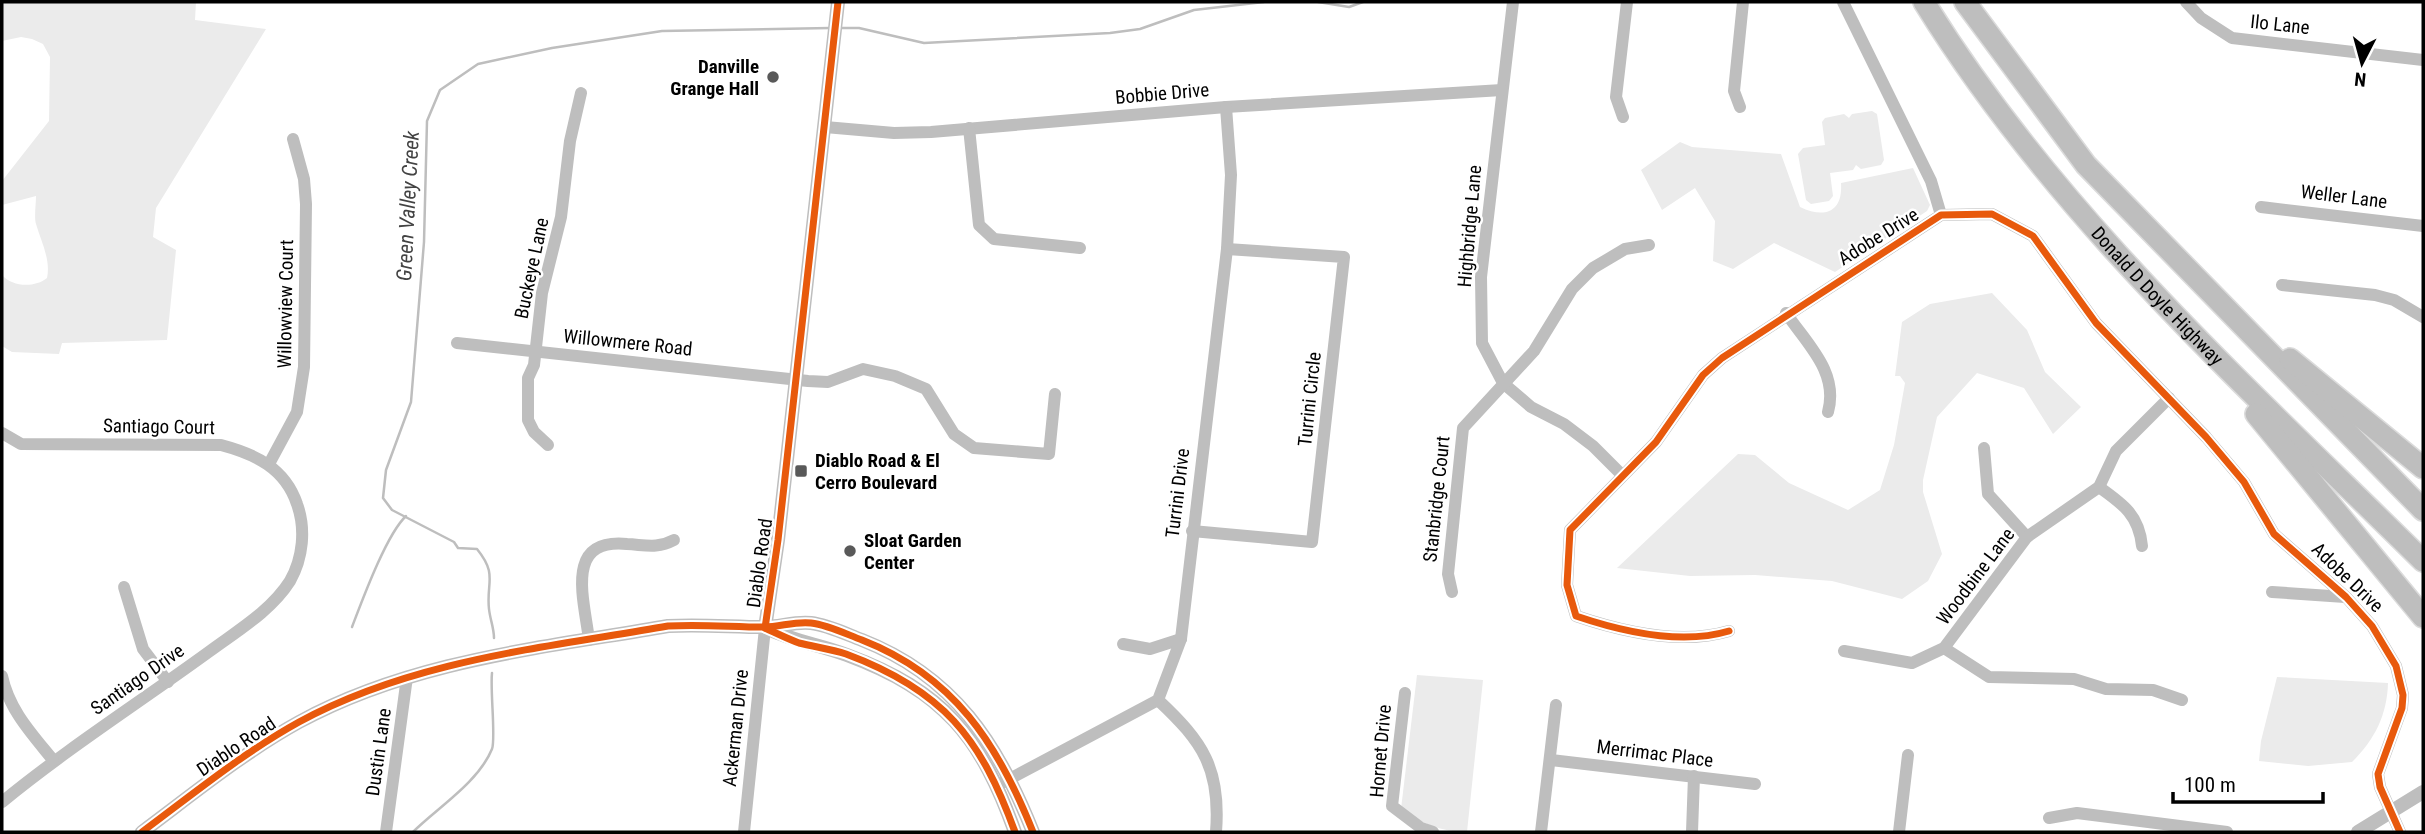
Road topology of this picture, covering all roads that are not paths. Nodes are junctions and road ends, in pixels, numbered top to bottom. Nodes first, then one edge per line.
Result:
1 (838, 2) edge
2 (1513, 2) edge
3 (1627, 2) edge
4 (1743, 2) edge
5 (1843, 2) edge
6 (1924, 2) edge
7 (1965, 2) edge
8 (1980, 2) edge
9 (2186, 2) edge
10 (2423, 60) edge
11 (2016, 72) junction
12 (1502, 90) junction
13 (581, 93) dead end
14 (1226, 107) junction
15 (1740, 107) dead end
16 (1623, 117) dead end
17 (825, 127) junction
18 (969, 128) junction
19 (293, 139) dead end
20 (2261, 207) dead end
21 (1941, 215) junction
22 (2423, 226) edge
23 (1649, 245) dead end
24 (1080, 248) dead end
25 (1227, 249) junction
26 (2282, 285) dead end
27 (1786, 313) junction
28 (2423, 317) edge
29 (2248, 331) junction
30 (457, 344) dead end
31 (535, 351) junction
32 (2224, 365) junction
33 (794, 380) junction
34 (1503, 383) junction
35 (1055, 394) dead end
36 (2169, 398) junction
37 (1828, 412) dead end
38 (2, 433) edge
39 (548, 444) dead end
40 (1983, 448) dead end
41 (269, 464) junction
42 (2423, 468) edge
43 (1622, 475) junction
44 (2099, 487) junction
45 (2423, 510) edge
46 (1192, 531) junction
47 (2027, 537) junction
48 (674, 540) dead end
49 (2142, 546) dead end
50 (2423, 561) edge
51 (289, 582) joint
52 (124, 587) dead end
53 (1452, 592) dead end
54 (2272, 592) dead end
55 (2346, 597) junction
56 (2423, 617) edge
57 (765, 628) junction
58 (1729, 632) dead end
59 (589, 639) junction
60 (1181, 639) junction
61 (1124, 644) dead end
62 (1944, 648) junction
63 (1844, 652) dead end
64 (2, 676) edge
65 (407, 677) junction
66 (167, 682) junction
67 (1405, 693) dead end
68 (1158, 700) junction
69 (2182, 700) dead end
70 (1556, 705) dead end
71 (1908, 755) dead end
72 (52, 760) junction
73 (1551, 760) junction
74 (1694, 776) junction
75 (1005, 782) junction
76 (1755, 784) dead end
77 (2423, 792) edge
78 (2, 802) edge
79 (2390, 812) junction
80 (2049, 818) dead end
81 (1424, 831) edge
82 (142, 832) edge
83 (386, 832) edge
84 (744, 832) edge
85 (1015, 832) edge
86 (1032, 832) edge
87 (1216, 832) edge
88 (1541, 832) edge
89 (1692, 832) edge
90 (1899, 832) edge
91 (2227, 832) edge
92 (2358, 832) edge
93 (2400, 832) edge

1 - 17 street, Diablo Road
2 - 12 street, Highbridge Lane
3 - 16 street
4 - 15 street
5 - 21 street
6 - 32 highway, Donald D Doyle Highway
7 - 11 highway, Donald D Doyle Highway
8 - 11 highway
9 - 10 street, Ilo Lane
11 - 29 highway, Donald D Doyle Highway
12 - 14 street, Bobbie Drive
12 - 34 street, Highbridge Lane
13 - 31 street, Buckeye Lane
14 - 18 street, Bobbie Drive
14 - 25 street, Turrini Drive
17 - 18 street, Bobbie Drive
17 - 33 street, Diablo Road
18 - 24 street
19 - 41 street, Willowview Court
20 - 22 street, Weller Lane
21 - 27 street, Adobe Drive
21 - 36 street, Adobe Drive
23 - 34 street, Stanbridge Court
25 - 46 street, Turrini Drive
25 - 46 street, Turrini Circle
26 - 28 street
27 - 37 street
27 - 43 street, Adobe Drive
29 - 42 highway
29 - 45 highway, Donald D Doyle Highway
30 - 31 street, Willowmere Road
31 - 33 street, Willowmere Road
31 - 39 street, Buckeye Lane
32 - 50 highway, Donald D Doyle Highway
32 - 56 highway
33 - 35 street, Willowmere Road
33 - 57 street, Diablo Road
34 - 43 street, Highbridge Lane
34 - 53 street, Stanbridge Court
36 - 44 street, Woodbine Lane
36 - 55 street, Adobe Drive
38 - 41 street, Santiago Court
40 - 47 street
41 - 51 street, Santiago Court
43 - 58 street, Adobe Drive
44 - 47 street, Woodbine Lane
44 - 49 street
46 - 60 street, Turrini Drive
47 - 62 street, Woodbine Lane
48 - 59 street
51 - 66 street, Santiago Drive
52 - 66 street
54 - 55 street
55 - 79 street, Adobe Drive
57 - 59 street, Diablo Road
57 - 75 street
57 - 75 street
57 - 84 street, Ackerman Drive
59 - 65 street, Diablo Road
60 - 61 street
60 - 68 street, Turrini Drive
62 - 63 street, Woodbine Lane
62 - 69 street
64 - 72 street
65 - 82 street, Diablo Road
65 - 83 street, Dustin Lane
66 - 72 street, Santiago Drive
67 - 81 street, Hornet Drive
68 - 75 street
68 - 87 street
70 - 73 street
71 - 90 street
72 - 78 street, Santiago Drive
73 - 74 street, Merrimac Place
73 - 88 street
74 - 76 street, Merrimac Place
74 - 89 street
75 - 85 street
75 - 86 street
77 - 79 street
79 - 92 street
79 - 93 street, Adobe Drive
80 - 91 street

